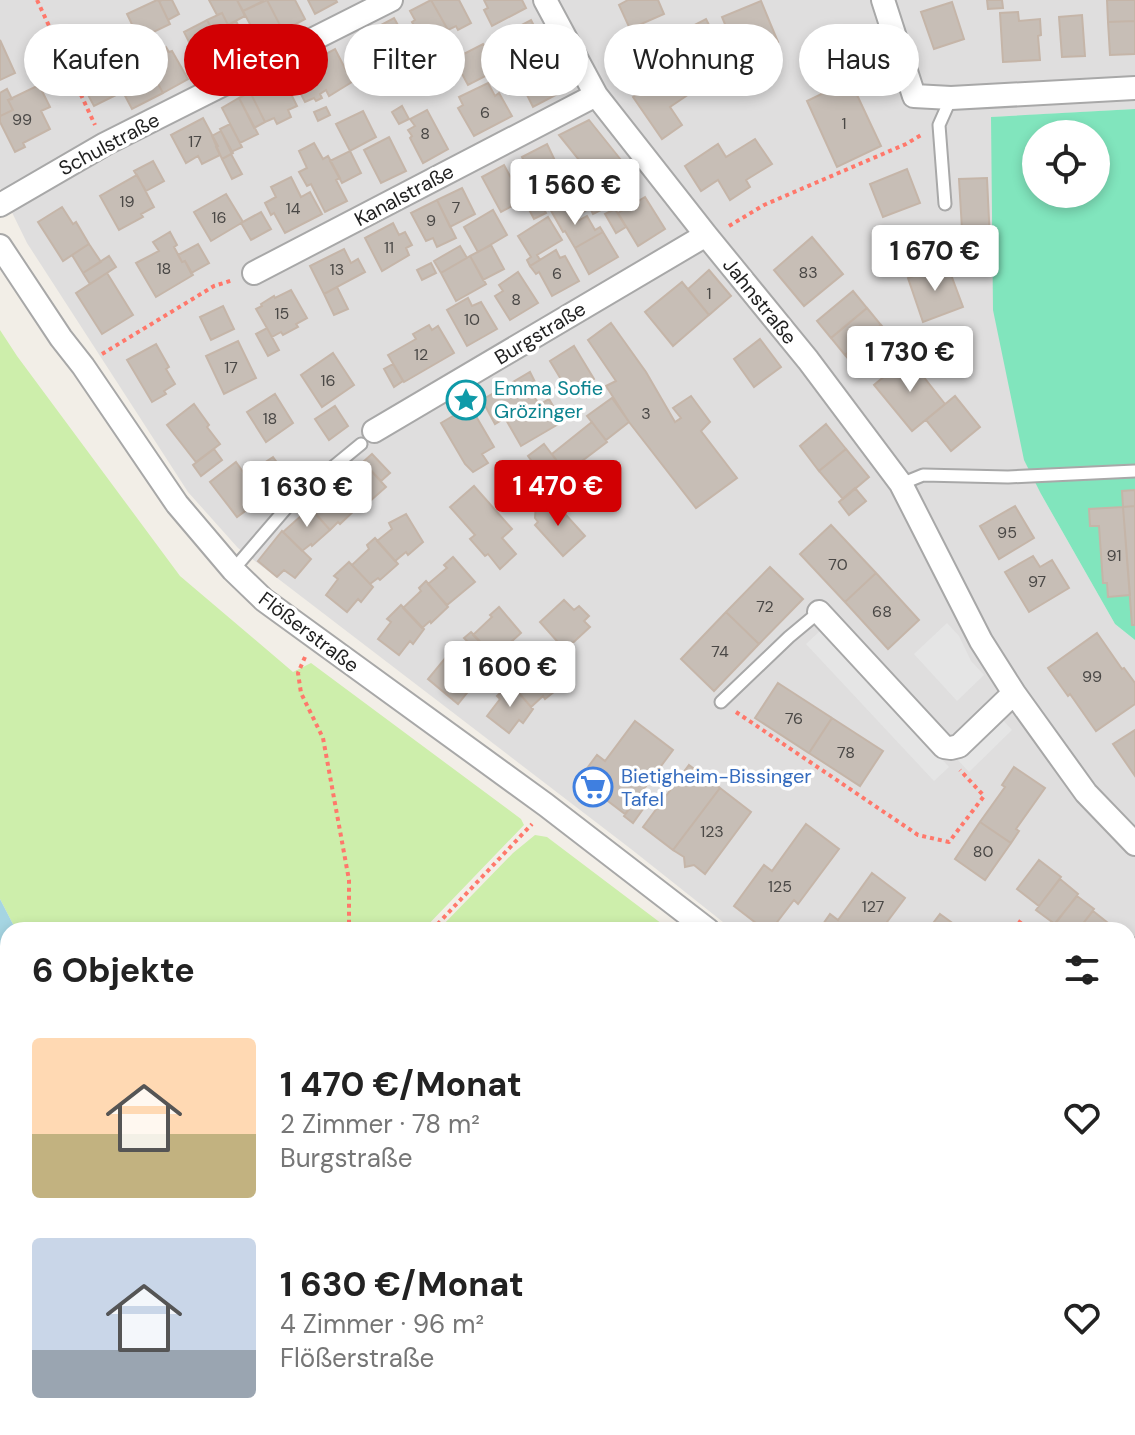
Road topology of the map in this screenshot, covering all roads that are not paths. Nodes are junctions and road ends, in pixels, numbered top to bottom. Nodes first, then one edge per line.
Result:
1 (391, 0) edge
2 (545, 0) edge
3 (883, 0) edge
4 (1135, 88) edge
5 (596, 95) junction
6 (951, 98) junction
7 (945, 204) dead end
8 (0, 205) edge
9 (706, 235) junction
10 (0, 246) edge
11 (254, 273) road end
12 (367, 438) joint
13 (1135, 471) edge
14 (901, 484) junction
15 (233, 570) junction
16 (819, 612) joint
17 (1014, 693) junction
18 (721, 702) road end
19 (1135, 844) edge
20 (698, 922) edge

1 - 8 street, Schulstraße
2 - 5 street, Jahnstraße
3 - 6 street
4 - 6 street
5 - 9 street, Jahnstraße
5 - 11 street, Kanalstraße
6 - 7 lane
9 - 12 street, Burgstraße
9 - 14 street, Jahnstraße
10 - 15 street, Flößerstraße
12 - 15 lane, Burgstraße
13 - 14 lane
14 - 17 street, Jahnstraße
15 - 20 street, Flößerstraße
16 - 17 street
16 - 18 lane
17 - 19 street, Jahnstraße

